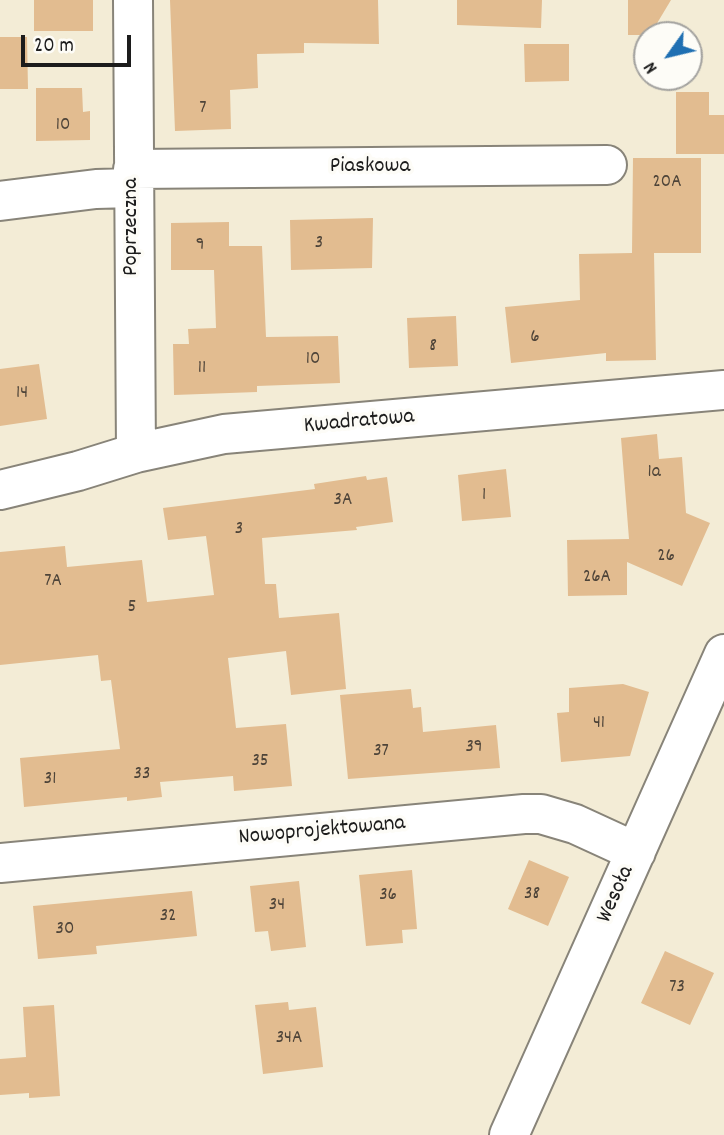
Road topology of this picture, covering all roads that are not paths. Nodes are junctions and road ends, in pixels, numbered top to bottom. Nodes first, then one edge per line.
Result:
1 (133, 0) edge
2 (607, 165) dead end
3 (133, 179) junction
4 (0, 201) edge
5 (724, 390) edge
6 (136, 453) junction
7 (0, 490) edge
8 (724, 654) edge
9 (636, 852) junction
10 (0, 863) edge
11 (509, 1135) edge

1 - 3 street, Poprzeczna
2 - 3 street, Piaskowa
3 - 4 street, Piaskowa
3 - 6 street, Poprzeczna
5 - 6 street, Kwadratowa
6 - 7 street, Kwadratowa
8 - 9 street, Wesoła
9 - 10 street, Nowoprojektowana
9 - 11 street, Wesoła

